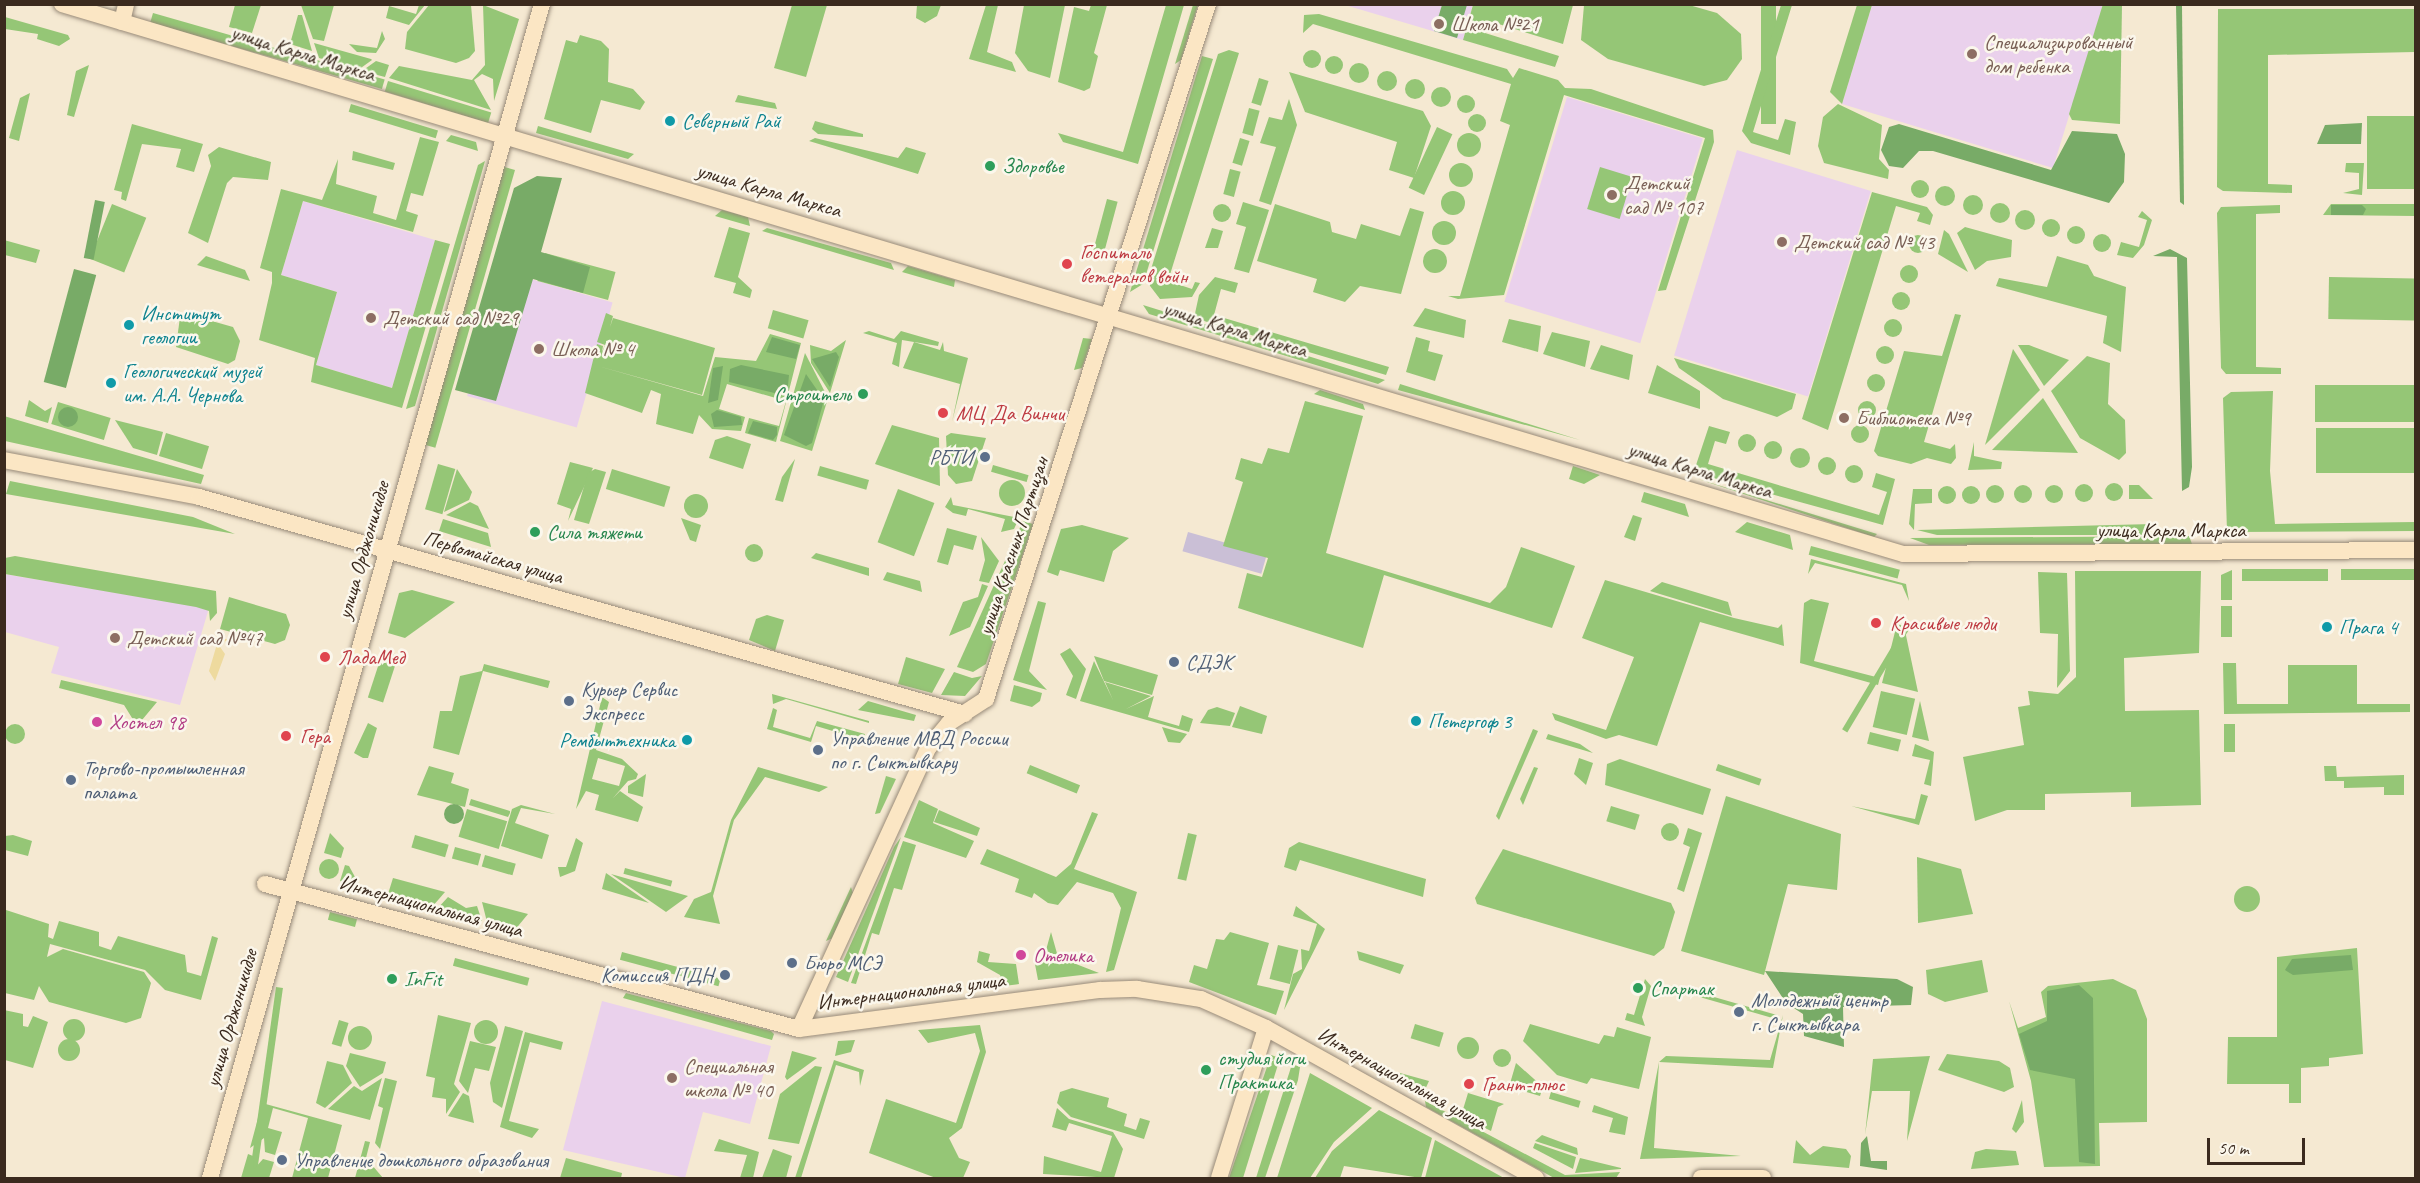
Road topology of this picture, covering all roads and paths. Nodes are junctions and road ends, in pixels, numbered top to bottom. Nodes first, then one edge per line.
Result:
1 (62, 4) edge
2 (126, 4) edge
3 (542, 4) edge
4 (1208, 4) edge
5 (122, 22) junction
6 (504, 137) junction
7 (1112, 314) junction
8 (4, 460) edge
9 (386, 550) junction
10 (2415, 550) edge
11 (965, 714) junction
12 (265, 884) dead end
13 (290, 891) junction
14 (1266, 1028) junction
15 (799, 1029) junction
16 (210, 1179) edge
17 (1219, 1179) edge
18 (1536, 1179) edge
19 (1701, 1179) edge
20 (1763, 1179) edge

1 - 5 street, улица Карла Маркса
2 - 5 street
3 - 6 street, улица Орджоникидзе
4 - 7 street, улица Красных Партизан
5 - 6 street, улица Карла Маркса
6 - 7 street, улица Карла Маркса
6 - 9 street, улица Орджоникидзе
7 - 10 street, улица Карла Маркса
7 - 11 street, улица Красных Партизан
8 - 9 street, Первомайская улица
9 - 11 street, Первомайская улица
9 - 13 street, улица Орджоникидзе
11 - 15 street, улица Красных Партизан
12 - 13 street, Интернациональная улица
13 - 15 street, Интернациональная улица
13 - 16 street, улица Орджоникидзе
14 - 15 street, Интернациональная улица
14 - 17 street
14 - 18 street, Интернациональная улица
19 - 20 street

